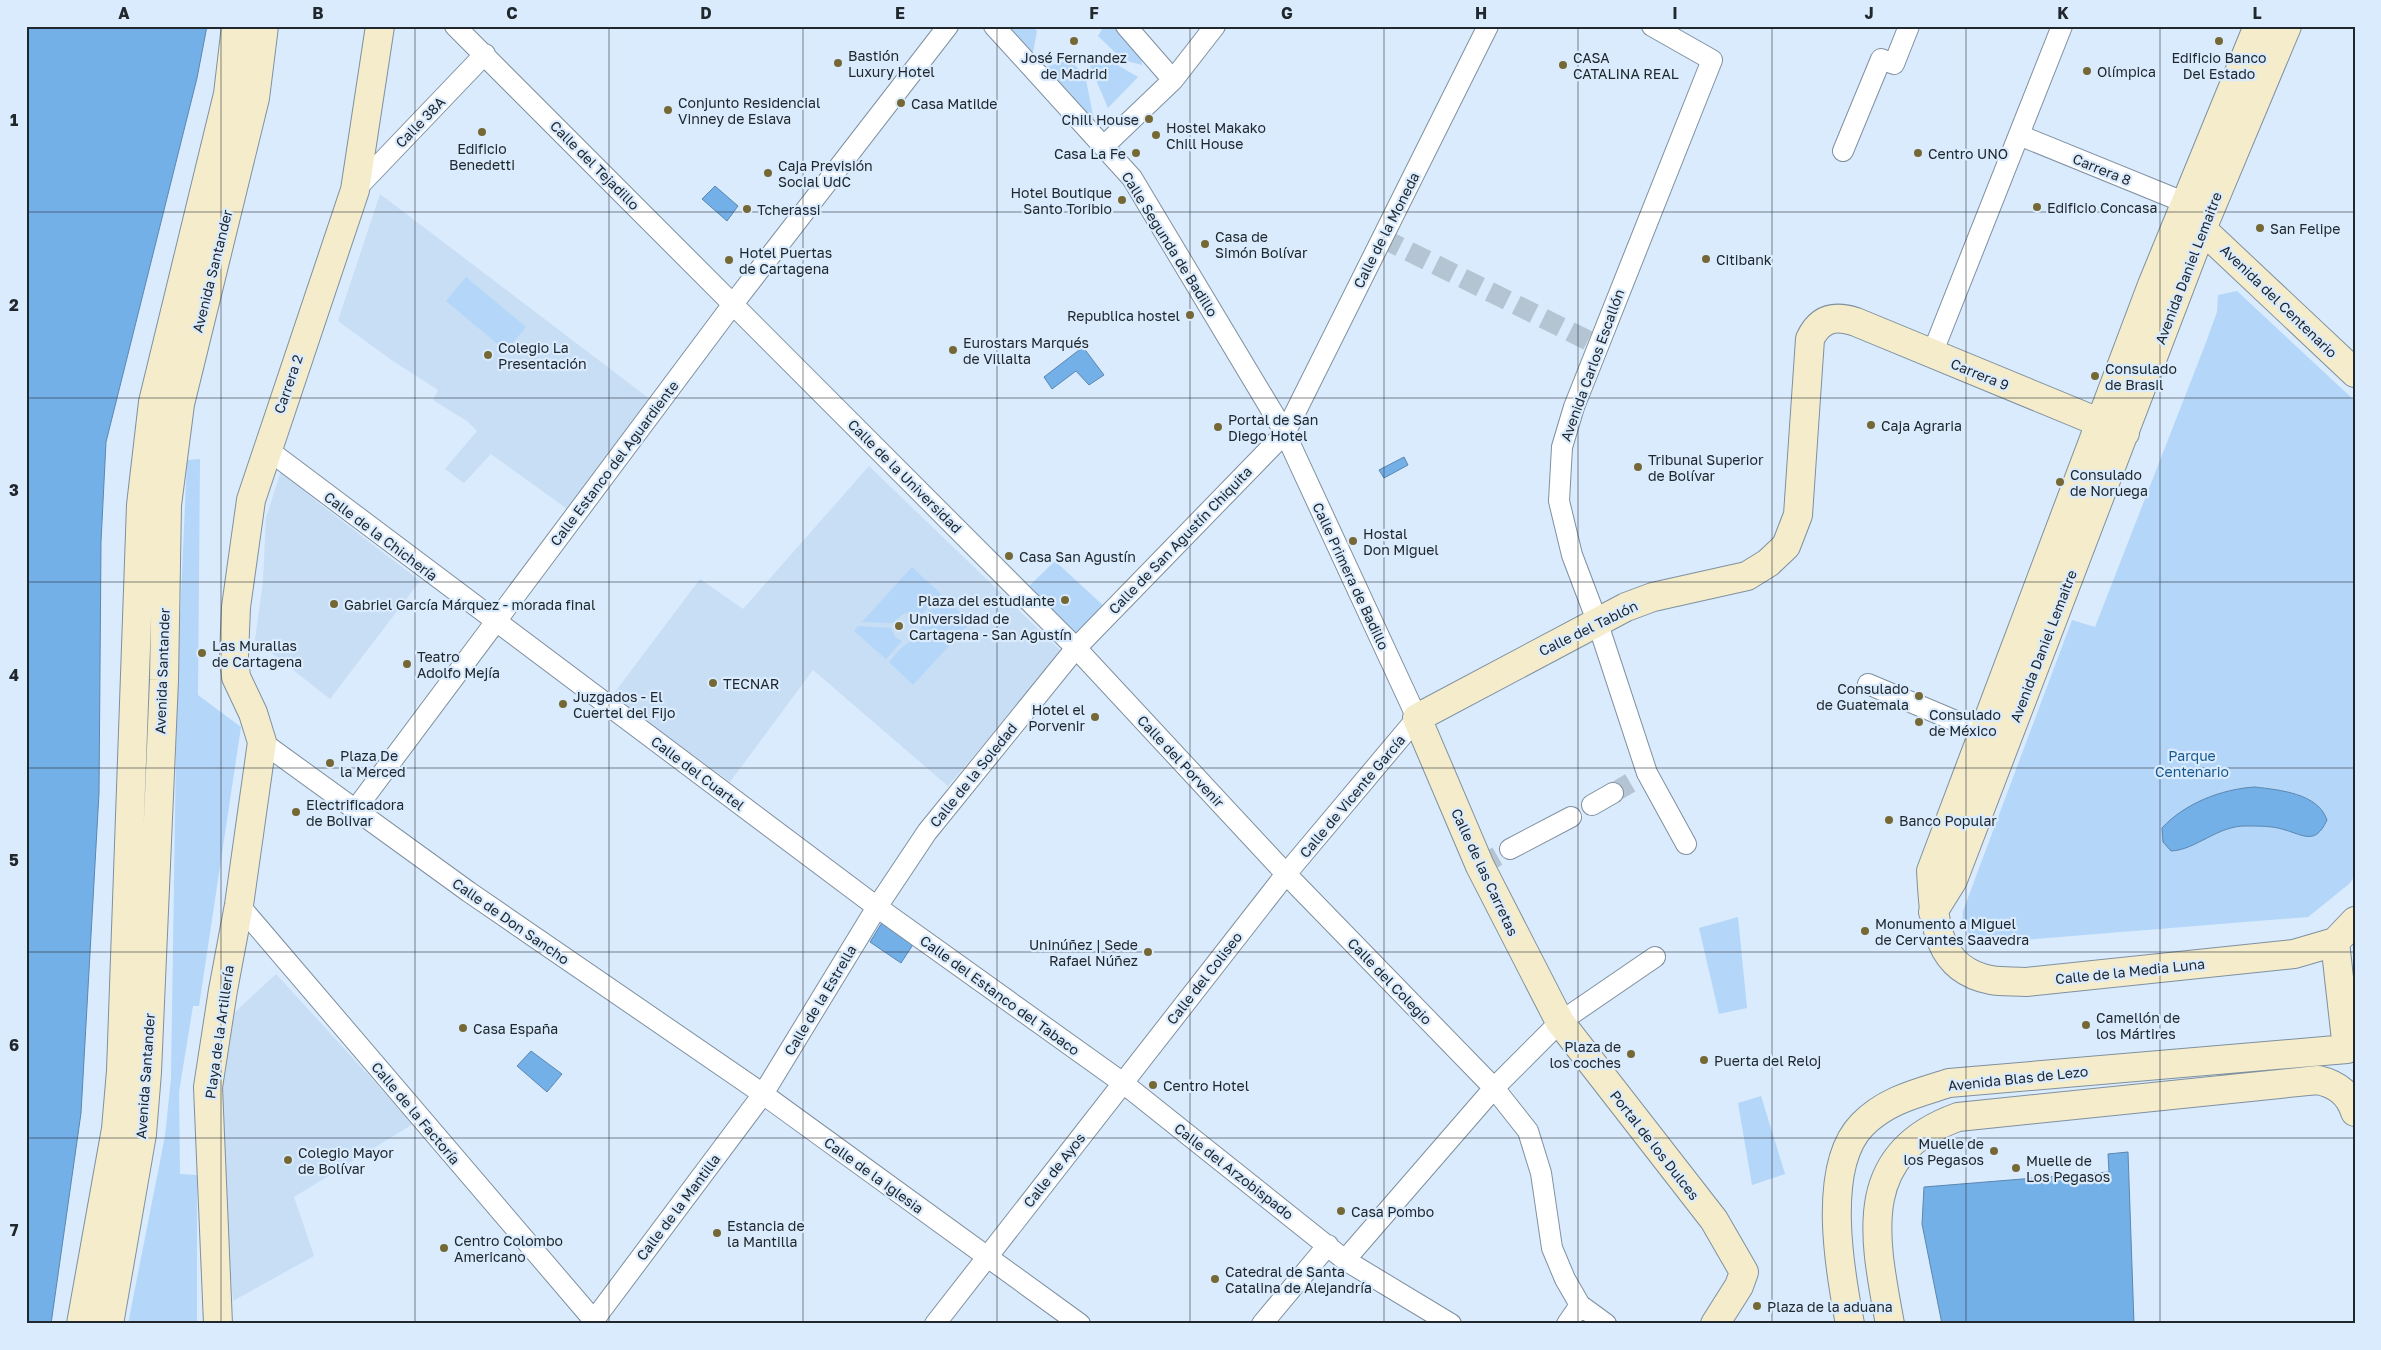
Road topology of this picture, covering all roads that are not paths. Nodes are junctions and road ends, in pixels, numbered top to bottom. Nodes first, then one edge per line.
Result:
1 (236, 26) edge
2 (264, 26) edge
3 (380, 26) edge
4 (455, 26) edge
5 (948, 26) edge
6 (994, 26) edge
7 (1126, 26) edge
8 (1215, 26) edge
9 (1488, 26) edge
10 (1652, 26) edge
11 (1909, 26) edge
12 (2062, 26) edge
13 (2258, 26) edge
14 (2287, 26) edge
15 (485, 54) junction
16 (1173, 80) junction
17 (2019, 135) junction
18 (1104, 146) junction
19 (1843, 151) dead end
20 (355, 190) junction
21 (2186, 203) junction
22 (2202, 228) junction
23 (733, 304) junction
24 (1835, 318) joint
25 (1932, 354) junction
26 (2355, 373) edge
27 (2113, 428) junction
28 (1285, 433) junction
29 (267, 449) junction
30 (1597, 621) junction
31 (496, 622) junction
32 (1076, 648) junction
33 (1868, 684) dead end
34 (1417, 718) junction
35 (1984, 733) junction
36 (262, 742) junction
37 (1613, 793) tunnel mouth
38 (1592, 805) dead end
39 (355, 810) junction
40 (1570, 817) dead end
41 (1686, 844) dead end
42 (1510, 849) tunnel mouth
43 (1286, 874) junction
44 (239, 905) junction
45 (877, 907) junction
46 (1933, 912) junction
47 (2355, 921) edge
48 (2335, 942) junction
49 (1655, 957) dead end
50 (1560, 1022) junction
51 (2351, 1053) edge
52 (1122, 1083) junction
53 (1494, 1088) junction
54 (763, 1094) junction
55 (2355, 1112) edge
56 (1328, 1245) junction
57 (986, 1257) junction
58 (1345, 1260) junction
59 (1580, 1305) junction
60 (594, 1323) edge
61 (81, 1324) edge
62 (109, 1324) edge
63 (218, 1324) edge
64 (935, 1324) edge
65 (1080, 1324) edge
66 (1262, 1324) edge
67 (1451, 1324) edge
68 (1568, 1324) edge
69 (1606, 1324) edge
70 (1715, 1324) edge
71 (1850, 1324) edge
72 (1890, 1324) edge

1 - 61 main road, Avenida Santander
2 - 62 main road, Avenida Santander
3 - 20 main road, Carrera 2
4 - 15 street, Calle del Tejadillo
5 - 23 street, Calle Estanco del Aguardiente
6 - 18 street, Calle Segunda de Badillo
7 - 16 street
8 - 16 street
9 - 28 street, Calle de la Moneda
10 - 30 street, Avenida Carlos Escallón
11 - 19 street
12 - 17 street
13 - 21 main road, Avenida Daniel Lemaitre
14 - 22 main road, Avenida Daniel Lemaitre
15 - 20 street, Calle 38A
15 - 23 street, Calle del Tejadillo
16 - 18 street
17 - 21 street, Carrera 8
17 - 25 street
18 - 28 street, Calle Segunda de Badillo
20 - 29 main road, Carrera 2
21 - 27 main road, Avenida Daniel Lemaitre
22 - 26 main road, Avenida del Centenario
22 - 27 main road, Avenida Daniel Lemaitre
23 - 31 street, Calle Estanco del Aguardiente
23 - 32 street, Calle de la Universidad
24 - 25 main road, Carrera 9
24 - 30 main road, Calle del Tablón
25 - 27 main road, Carrera 9
27 - 35 main road, Avenida Daniel Lemaitre
27 - 46 main road, Avenida Daniel Lemaitre
28 - 32 street, Calle de San Agustín Chiquita
28 - 34 street, Calle Primera de Badillo
29 - 31 street, Calle de la Chichería
29 - 36 main road, Carrera 2
30 - 34 main road, Calle del Tablón
30 - 41 street, Avenida Carlos Escallón
31 - 39 street, Calle Estanco del Aguardiente
31 - 45 street, Calle del Cuartel
32 - 43 street, Calle del Porvenir
32 - 45 street, Calle de la Soledad
33 - 35 street
34 - 43 street, Calle de Vicente García
34 - 50 main road, Calle de las Carretas
35 - 46 main road, Avenida Daniel Lemaitre
36 - 39 street, Calle de Don Sancho
36 - 44 main road, Playa de la Artillería
37 - 38 street
39 - 54 street, Calle de Don Sancho
40 - 42 street
43 - 52 street, Calle del Coliseo
43 - 53 street, Calle del Colegio
44 - 60 street, Calle de la Factoría
44 - 63 main road, Playa de la Artillería
45 - 52 street, Calle del Estanco del Tabaco
45 - 54 street, Calle de la Estrella
46 - 48 main road, Calle de la Media Luna
47 - 48 main road
48 - 51 main road
49 - 50 street
50 - 53 street
50 - 70 main road, Portal de los Dulces
51 - 71 main road, Avenida Blas de Lezo
52 - 56 street, Calle del Arzobispado
52 - 57 street, Calle de Ayos
53 - 58 street
53 - 59 street, Calle del Colegio
54 - 57 street, Calle de la Iglesia
54 - 60 street, Calle de la Mantilla
55 - 72 main road
56 - 58 street, Calle del Arzobispado
56 - 66 street
57 - 64 street, Calle de Ayos
57 - 65 street, Calle de la Iglesia
58 - 67 street, Calle del Arzobispado
59 - 68 street
59 - 69 street

